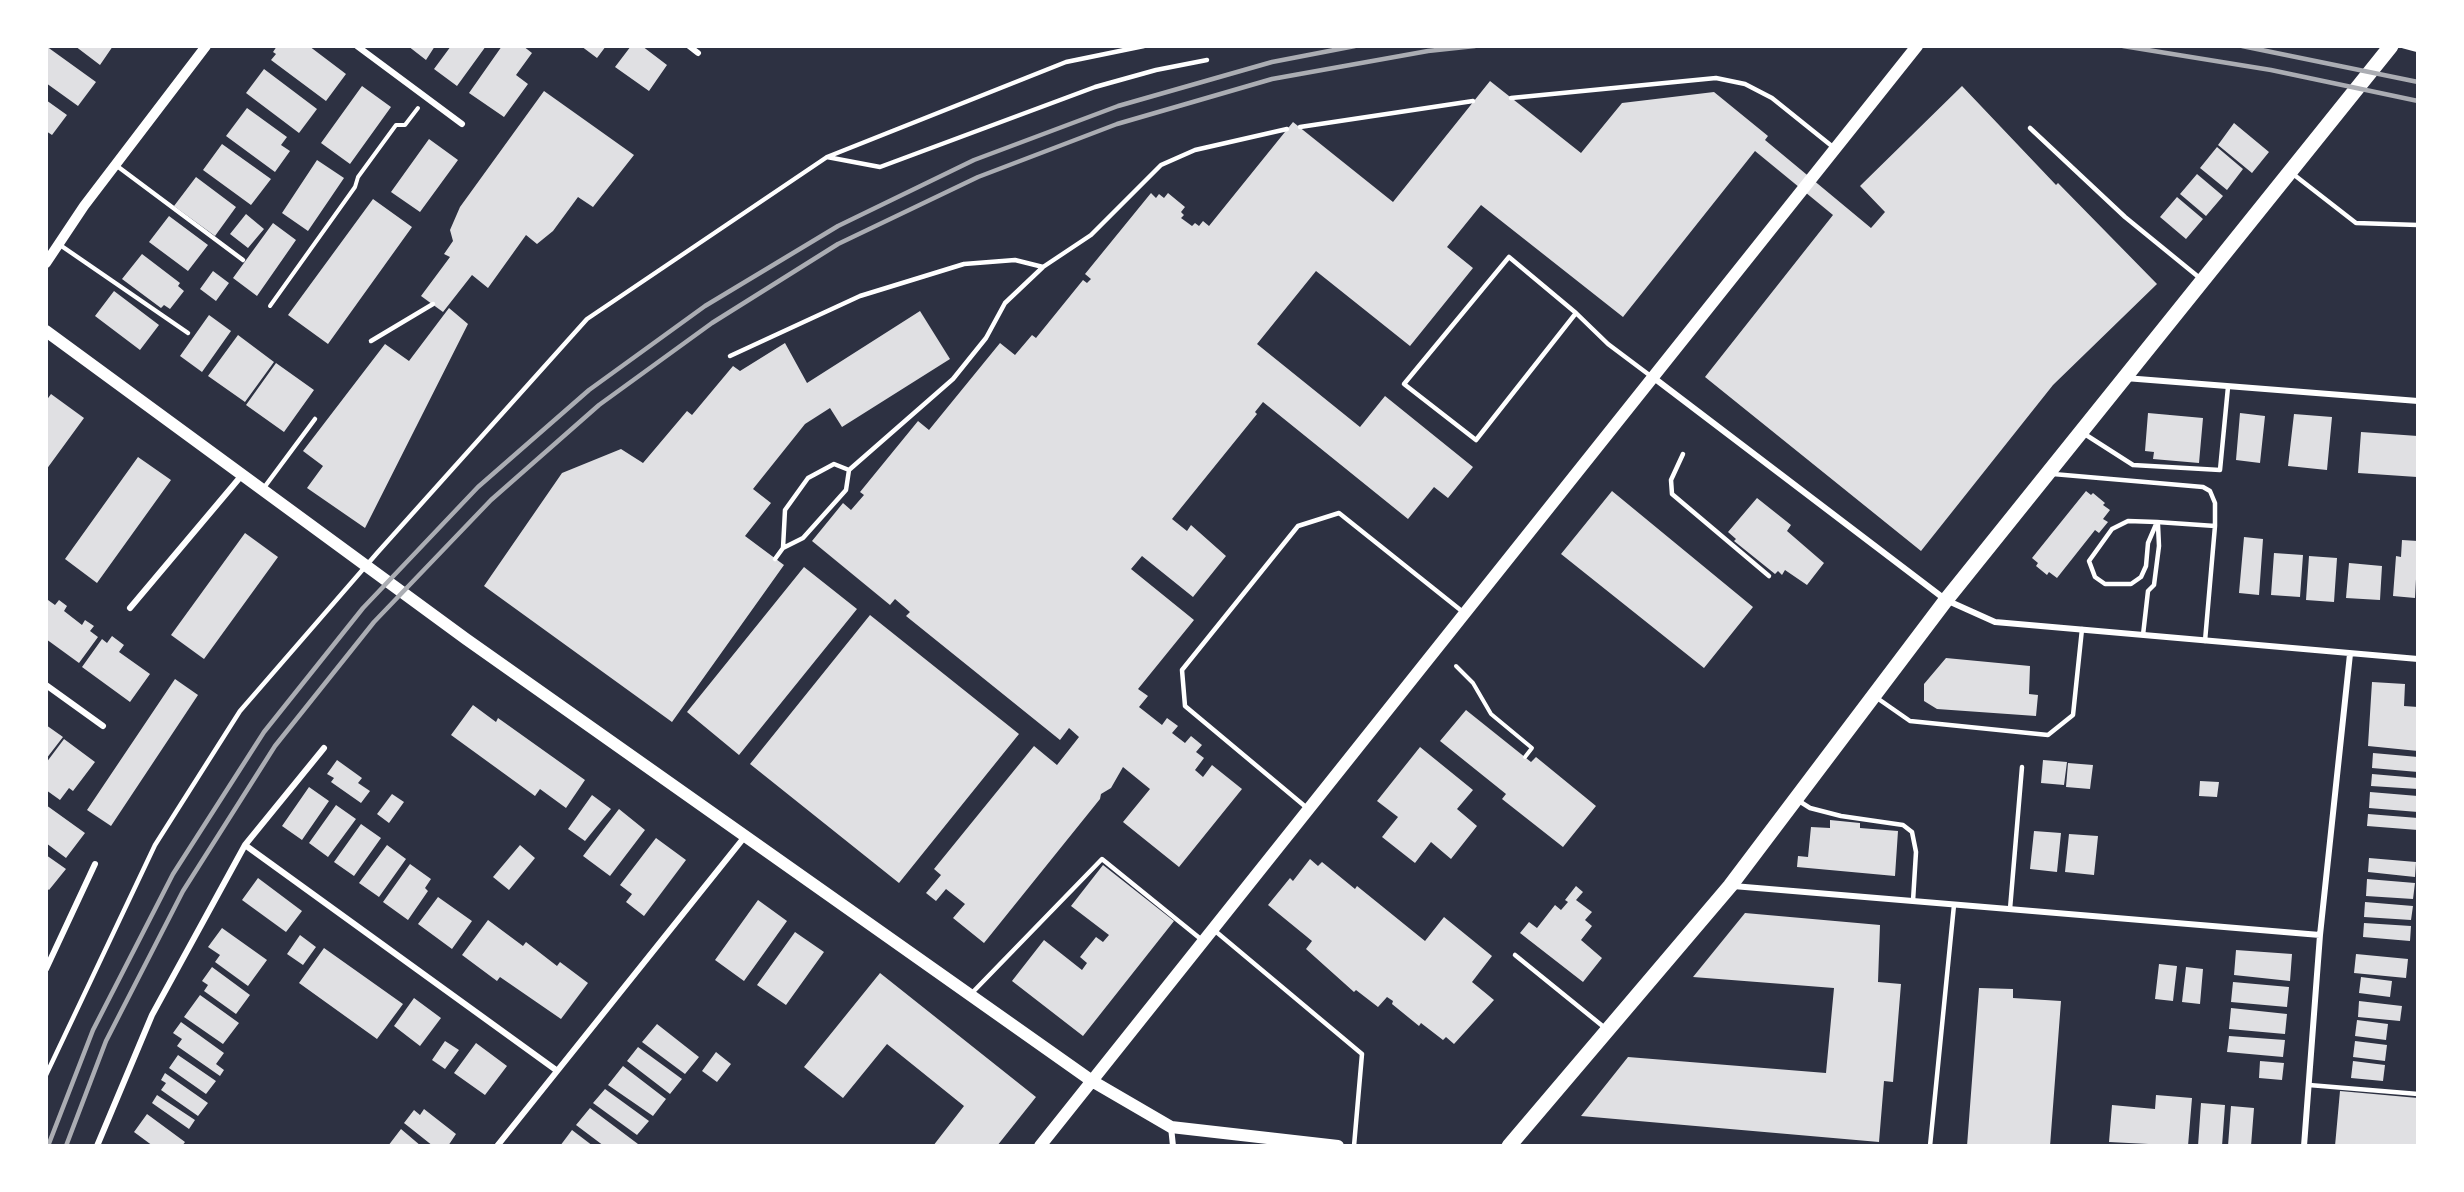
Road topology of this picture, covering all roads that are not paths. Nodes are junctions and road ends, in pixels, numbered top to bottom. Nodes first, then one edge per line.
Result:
1 (206, 46) edge
2 (357, 46) edge
3 (689, 46) edge
4 (1144, 46) edge
5 (1917, 46) edge
6 (2391, 46) edge
7 (2403, 46) edge
8 (2418, 50) edge
9 (698, 53) dead end
10 (1207, 60) dead end
11 (1511, 98) dead end
12 (1473, 101) dead end
13 (462, 124) dead end
14 (1300, 127) dead end
15 (2030, 128) dead end
16 (1287, 129) dead end
17 (1835, 149) junction
18 (827, 157) junction
19 (117, 166) junction
20 (2290, 172) junction
21 (2418, 225) edge
22 (58, 243) junction
23 (243, 260) dead end
24 (46, 263) edge
25 (1043, 267) junction
26 (2203, 281) junction
27 (433, 304) dead end
28 (1576, 313) junction
29 (46, 331) edge
30 (188, 333) dead end
31 (371, 341) dead end
32 (730, 356) dead end
33 (1654, 378) junction
34 (2124, 378) junction
35 (2228, 387) junction
36 (2418, 401) edge
37 (315, 418) dead end
38 (2081, 432) junction
39 (1683, 454) dead end
40 (849, 470) junction
41 (2048, 473) junction
42 (242, 475) junction
43 (263, 489) junction
44 (2157, 522) junction
45 (2215, 526) junction
46 (783, 548) junction
47 (775, 559) dead end
48 (1769, 576) dead end
49 (1946, 600) junction
50 (130, 608) dead end
51 (1465, 613) junction
52 (2082, 629) junction
53 (2143, 635) junction
54 (2205, 641) junction
55 (2350, 654) junction
56 (2418, 659) edge
57 (46, 685) edge
58 (1873, 695) junction
59 (103, 726) dead end
60 (324, 748) dead end
61 (2022, 767) dead end
62 (1795, 799) junction
63 (1307, 808) junction
64 (746, 835) junction
65 (245, 845) junction
66 (95, 864) dead end
67 (1730, 886) junction
68 (1913, 901) junction
69 (1954, 905) junction
70 (2010, 909) junction
71 (1212, 929) junction
72 (2320, 935) junction
73 (1203, 940) junction
74 (1515, 955) dead end
75 (46, 969) edge
76 (970, 994) junction
77 (1607, 1030) junction
78 (556, 1070) junction
79 (46, 1075) edge
80 (1092, 1081) junction
81 (2309, 1085) junction
82 (2418, 1094) edge
83 (1171, 1127) junction
84 (97, 1146) edge
85 (497, 1146) edge
86 (1040, 1146) edge
87 (1173, 1146) edge
88 (1338, 1146) edge
89 (1354, 1146) edge
90 (1509, 1146) edge
91 (1930, 1146) edge
92 (2304, 1146) edge

1 - 19 street
2 - 13 street
3 - 9 street
4 - 18 lane
5 - 17 main road
6 - 20 main road
7 - 8 lane
10 - 18 lane
11 - 17 lane
12 - 14 lane
15 - 26 lane
16 - 25 lane
17 - 33 main road
18 - 79 lane
19 - 22 street
19 - 23 lane
20 - 21 lane
20 - 26 main road
22 - 24 street
22 - 30 lane
25 - 32 lane
25 - 40 lane
26 - 34 main road
27 - 31 lane
28 - 28 lane
28 - 33 lane
29 - 42 main road
33 - 49 street
33 - 51 main road
34 - 35 street
34 - 38 main road
35 - 36 street
35 - 38 lane
37 - 43 lane
38 - 41 main road
39 - 48 lane
40 - 46 lane
40 - 46 lane
41 - 45 lane
41 - 49 main road
42 - 43 main road
42 - 50 street
43 - 64 main road
44 - 44 lane
44 - 45 lane
44 - 53 lane
45 - 54 lane
46 - 47 lane
49 - 52 street
49 - 58 main road
51 - 63 main road
51 - 63 lane
52 - 53 street
52 - 58 lane
53 - 54 street
54 - 55 street
55 - 56 street
55 - 72 street
57 - 59 street
58 - 62 main road
60 - 65 street
61 - 70 lane
62 - 67 main road
62 - 68 lane
63 - 71 main road
64 - 76 main road
64 - 78 street
65 - 78 street
65 - 84 street
66 - 75 street
67 - 68 street
67 - 77 main road
68 - 69 street
69 - 70 street
69 - 91 lane
70 - 72 street
71 - 73 main road
71 - 89 lane
72 - 81 street
73 - 76 lane
73 - 80 main road
74 - 77 lane
76 - 80 main road
77 - 90 main road
78 - 85 street
80 - 83 main road
80 - 86 main road
81 - 82 lane
81 - 92 street
83 - 87 street
83 - 88 main road

